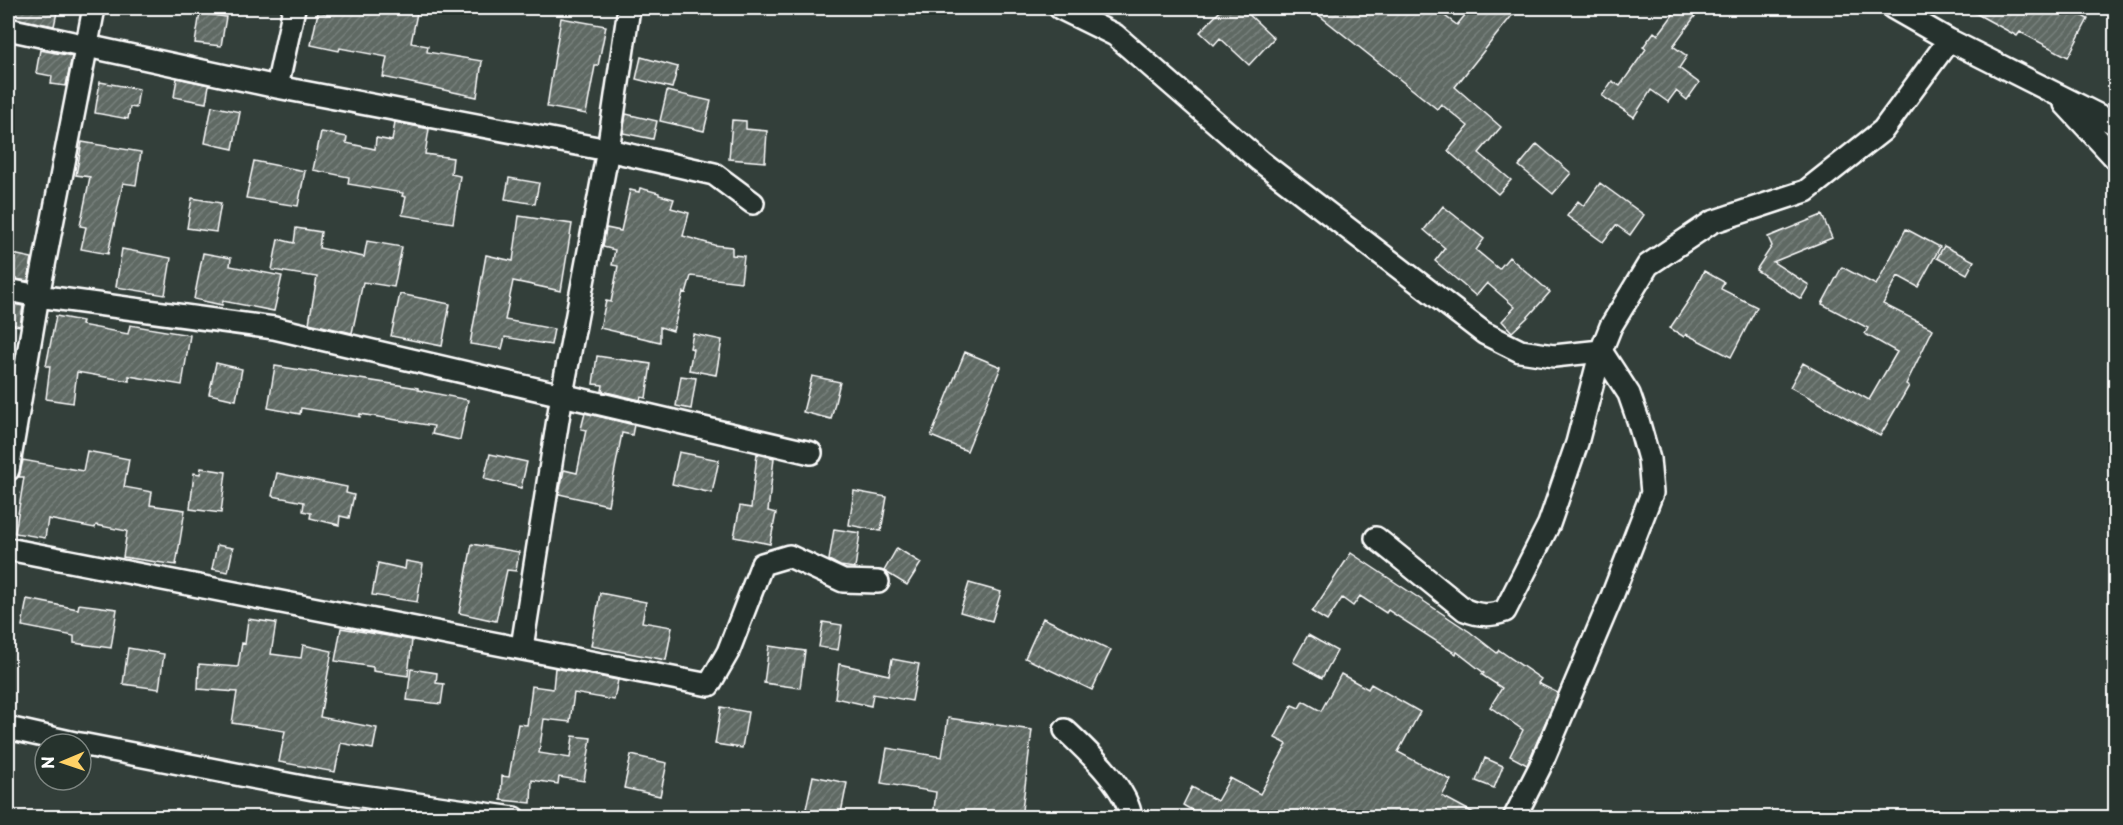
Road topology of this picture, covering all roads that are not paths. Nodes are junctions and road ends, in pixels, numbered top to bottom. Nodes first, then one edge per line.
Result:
1 (94, 8) edge
2 (294, 8) edge
3 (629, 8) edge
4 (1060, 8) edge
5 (1893, 8) edge
6 (8, 29) edge
7 (1949, 40) junction
8 (88, 45) junction
9 (277, 87) junction
10 (2054, 93) junction
11 (2115, 124) edge
12 (608, 150) junction
13 (2115, 159) edge
14 (753, 203) dead end
15 (8, 290) edge
16 (38, 296) junction
17 (1601, 351) junction
18 (562, 394) junction
19 (811, 453) dead end
20 (8, 470) edge
21 (1376, 538) dead end
22 (8, 549) edge
23 (878, 582) dead end
24 (522, 647) junction
25 (8, 728) edge
26 (1065, 730) dead end
27 (33, 734) edge
28 (93, 746) edge
29 (514, 818) edge
30 (1131, 818) edge
31 (1514, 818) edge

1 - 8 street
2 - 9 street
3 - 12 street
4 - 17 street
5 - 7 street
6 - 8 street
7 - 10 street
7 - 17 street
8 - 9 street
8 - 16 street
9 - 12 street
10 - 11 street
10 - 13 street
12 - 14 street
12 - 18 street
15 - 16 street
16 - 18 street
16 - 20 street
17 - 21 street
17 - 31 street
18 - 19 street
18 - 24 street
22 - 24 street
23 - 24 street
25 - 27 street
26 - 30 street
28 - 29 street

